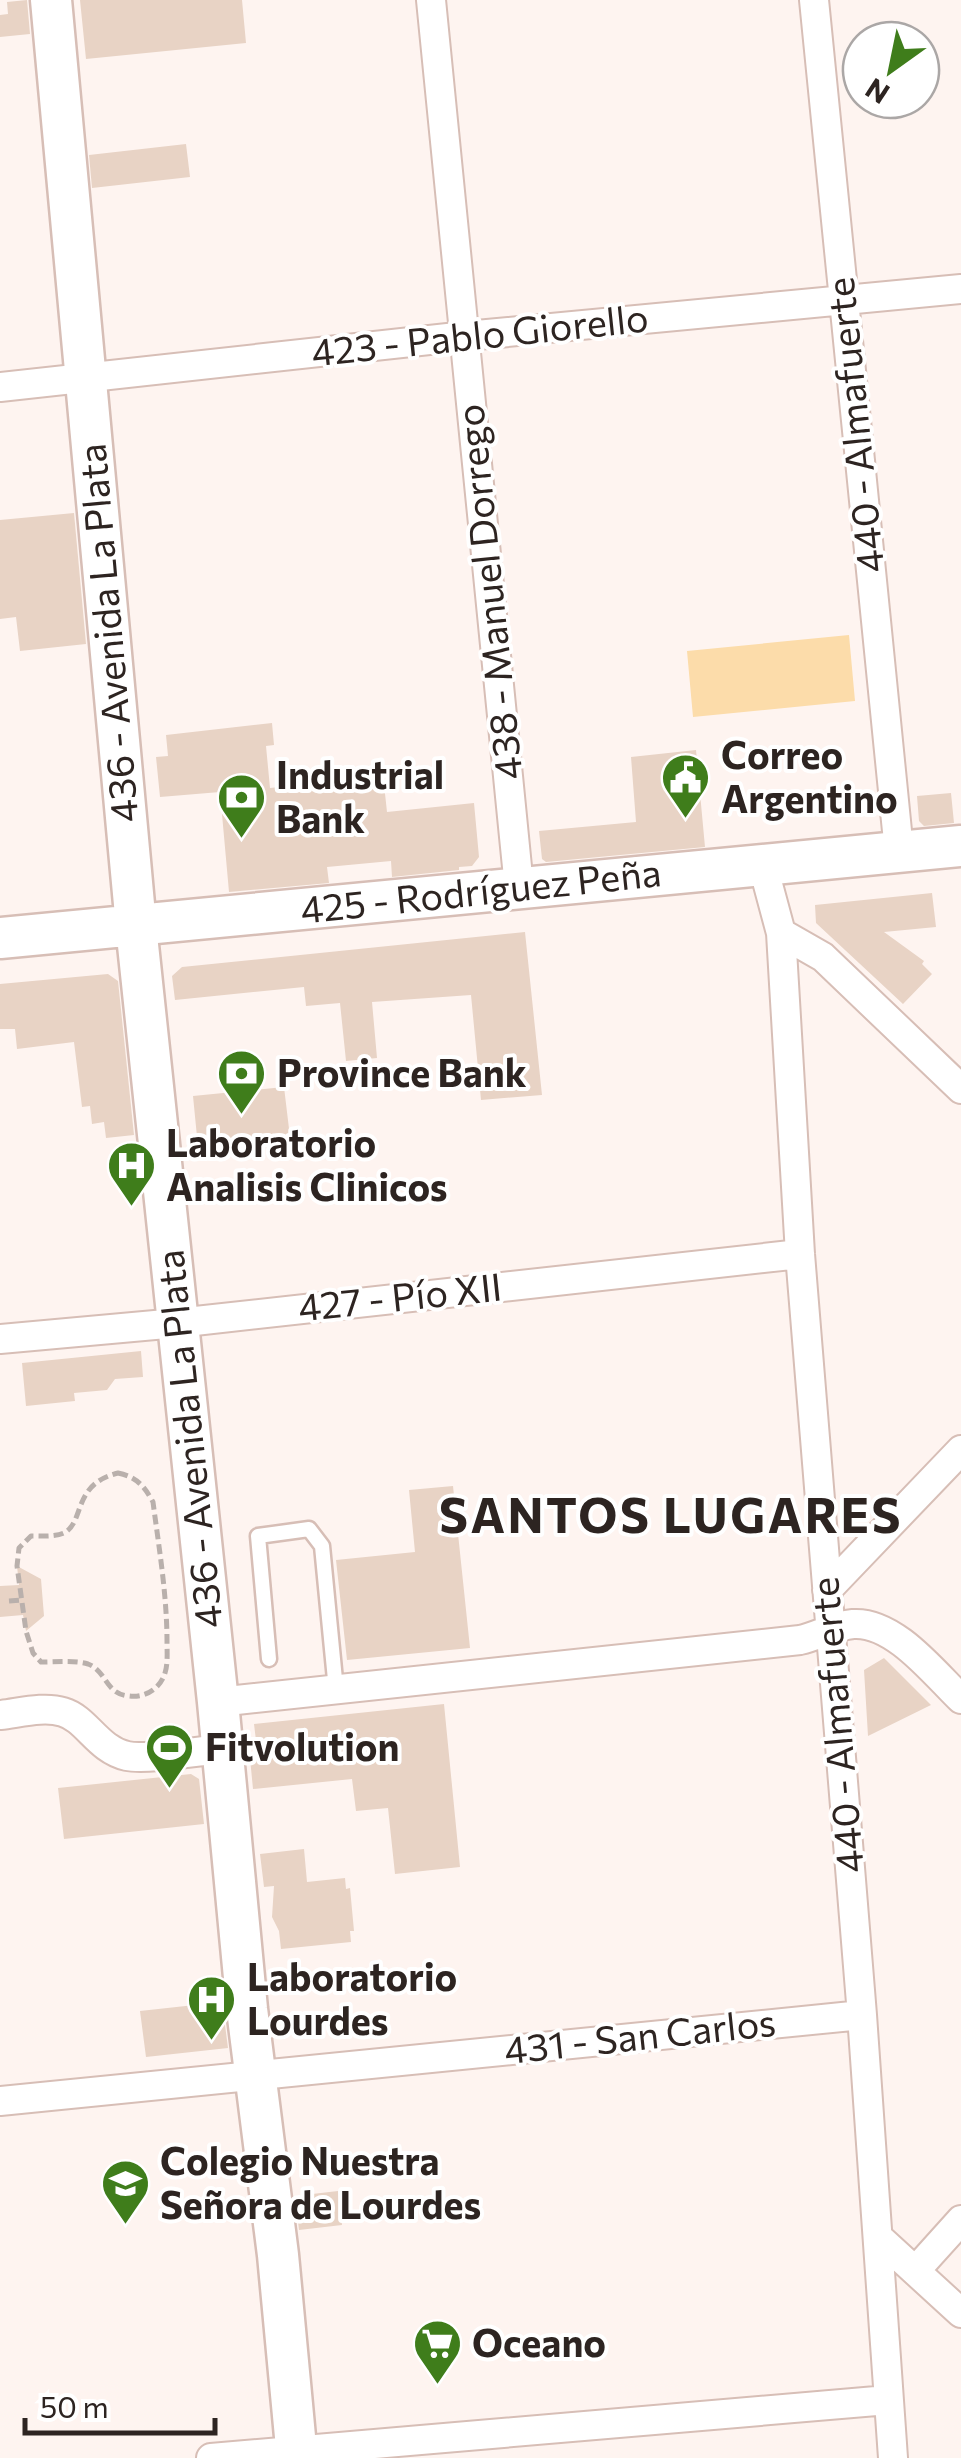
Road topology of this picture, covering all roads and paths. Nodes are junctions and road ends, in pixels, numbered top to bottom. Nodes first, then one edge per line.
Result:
1 (52, 0) edge
2 (431, 0) edge
3 (814, 0) edge
4 (961, 289) edge
5 (843, 301) junction
6 (466, 336) junction
7 (86, 378) junction
8 (0, 387) edge
9 (961, 846) edge
10 (900, 851) junction
11 (763, 866) junction
12 (519, 886) junction
13 (136, 926) junction
14 (780, 933) junction
15 (0, 938) edge
16 (961, 1089) edge
17 (800, 1254) junction
18 (177, 1323) junction
19 (0, 1339) edge
20 (961, 1450) edge
21 (827, 1590) junction
22 (21, 1600) junction
23 (8, 1601) dead end
24 (829, 1629) junction
25 (270, 1660) dead end
26 (336, 1690) junction
27 (961, 1699) edge
28 (218, 1702) junction
29 (0, 1715) edge
30 (221, 1749) junction
31 (862, 2015) junction
32 (257, 2076) junction
33 (0, 2101) edge
34 (961, 2220) edge
35 (878, 2236) junction
36 (916, 2270) junction
37 (961, 2313) edge
38 (888, 2400) junction
39 (297, 2454) edge
40 (211, 2458) edge
41 (893, 2458) edge

1 - 7 street, 436 - Avenida La Plata
2 - 6 street, 438 - Manuel Dorrego
3 - 5 street, 440 - Almafuerte
4 - 5 street, 423 - Pablo Giorello
5 - 6 street, 423 - Pablo Giorello
5 - 10 street, 440 - Almafuerte
6 - 7 street, 423 - Pablo Giorello
6 - 12 street, 438 - Manuel Dorrego
7 - 8 street, 423 - Pablo Giorello
7 - 13 street, 436 - Avenida La Plata
9 - 10 street, 425 - Rodríguez Peña
10 - 11 street, 425 - Rodríguez Peña
11 - 12 street, 425 - Rodríguez Peña
11 - 14 street, 440 - Almafuerte
12 - 13 street, 425 - Rodríguez Peña
13 - 15 street, 425 - Rodríguez Peña
13 - 18 street, 436 - Avenida La Plata
14 - 16 street
14 - 17 street, 440 - Almafuerte
17 - 18 street, 427 - Pío XII
17 - 21 street, 440 - Almafuerte
18 - 19 street, 427 - Pío XII
18 - 28 street, 436 - Avenida La Plata
20 - 21 street
21 - 24 street, 440 - Almafuerte
22 - 22 path
22 - 23 path
24 - 26 street
24 - 27 street
24 - 31 street, 440 - Almafuerte
25 - 26 lane
26 - 28 street
28 - 30 street, 436 - Avenida La Plata
29 - 30 street
30 - 32 street, 436 - Avenida La Plata
31 - 32 street, 431 - San Carlos
31 - 35 street, 440 - Almafuerte
32 - 33 street, 431 - San Carlos
32 - 39 street, 436 - Avenida La Plata
34 - 36 street
35 - 36 street
35 - 38 street, 440 - Almafuerte
36 - 37 street
38 - 39 street
38 - 41 street, 440 - Almafuerte
39 - 40 street

